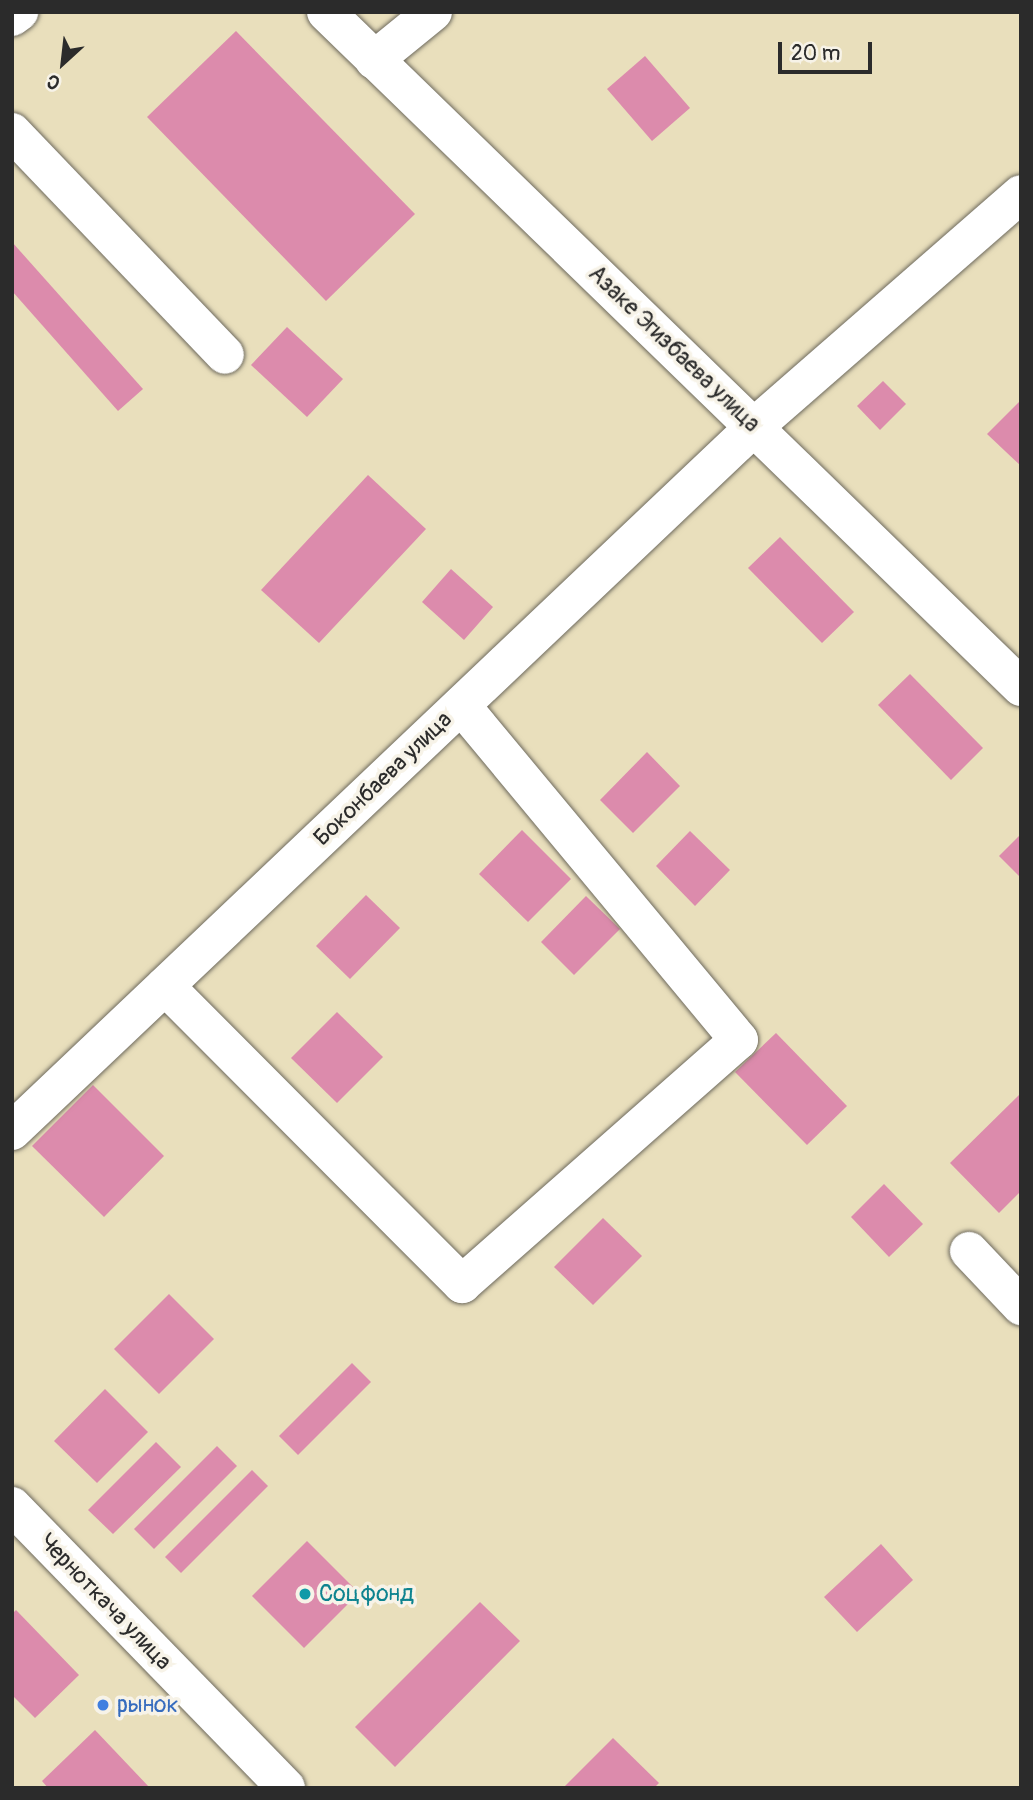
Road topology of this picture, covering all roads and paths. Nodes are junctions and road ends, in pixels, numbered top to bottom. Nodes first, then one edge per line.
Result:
1 (19, 12) edge
2 (326, 12) edge
3 (433, 12) edge
4 (12, 17) edge
5 (374, 60) junction
6 (12, 132) edge
7 (1021, 194) edge
8 (225, 355) dead end
9 (754, 427) junction
10 (1021, 687) edge
11 (461, 705) junction
12 (165, 986) junction
13 (12, 1131) edge
14 (969, 1251) dead end
15 (1021, 1306) edge
16 (12, 1506) edge
17 (285, 1788) edge

1 - 4 street
2 - 5 street, Азаке Эгизбаева улица
3 - 5 street
5 - 9 street, Азаке Эгизбаева улица
6 - 8 street
7 - 9 street, Боконбаева улица
9 - 10 street, Азаке Эгизбаева улица
9 - 11 street, Боконбаева улица
11 - 12 street, Боконбаева улица
11 - 12 street
12 - 13 street, Боконбаева улица
14 - 15 street
16 - 17 street, Черноткача улица

